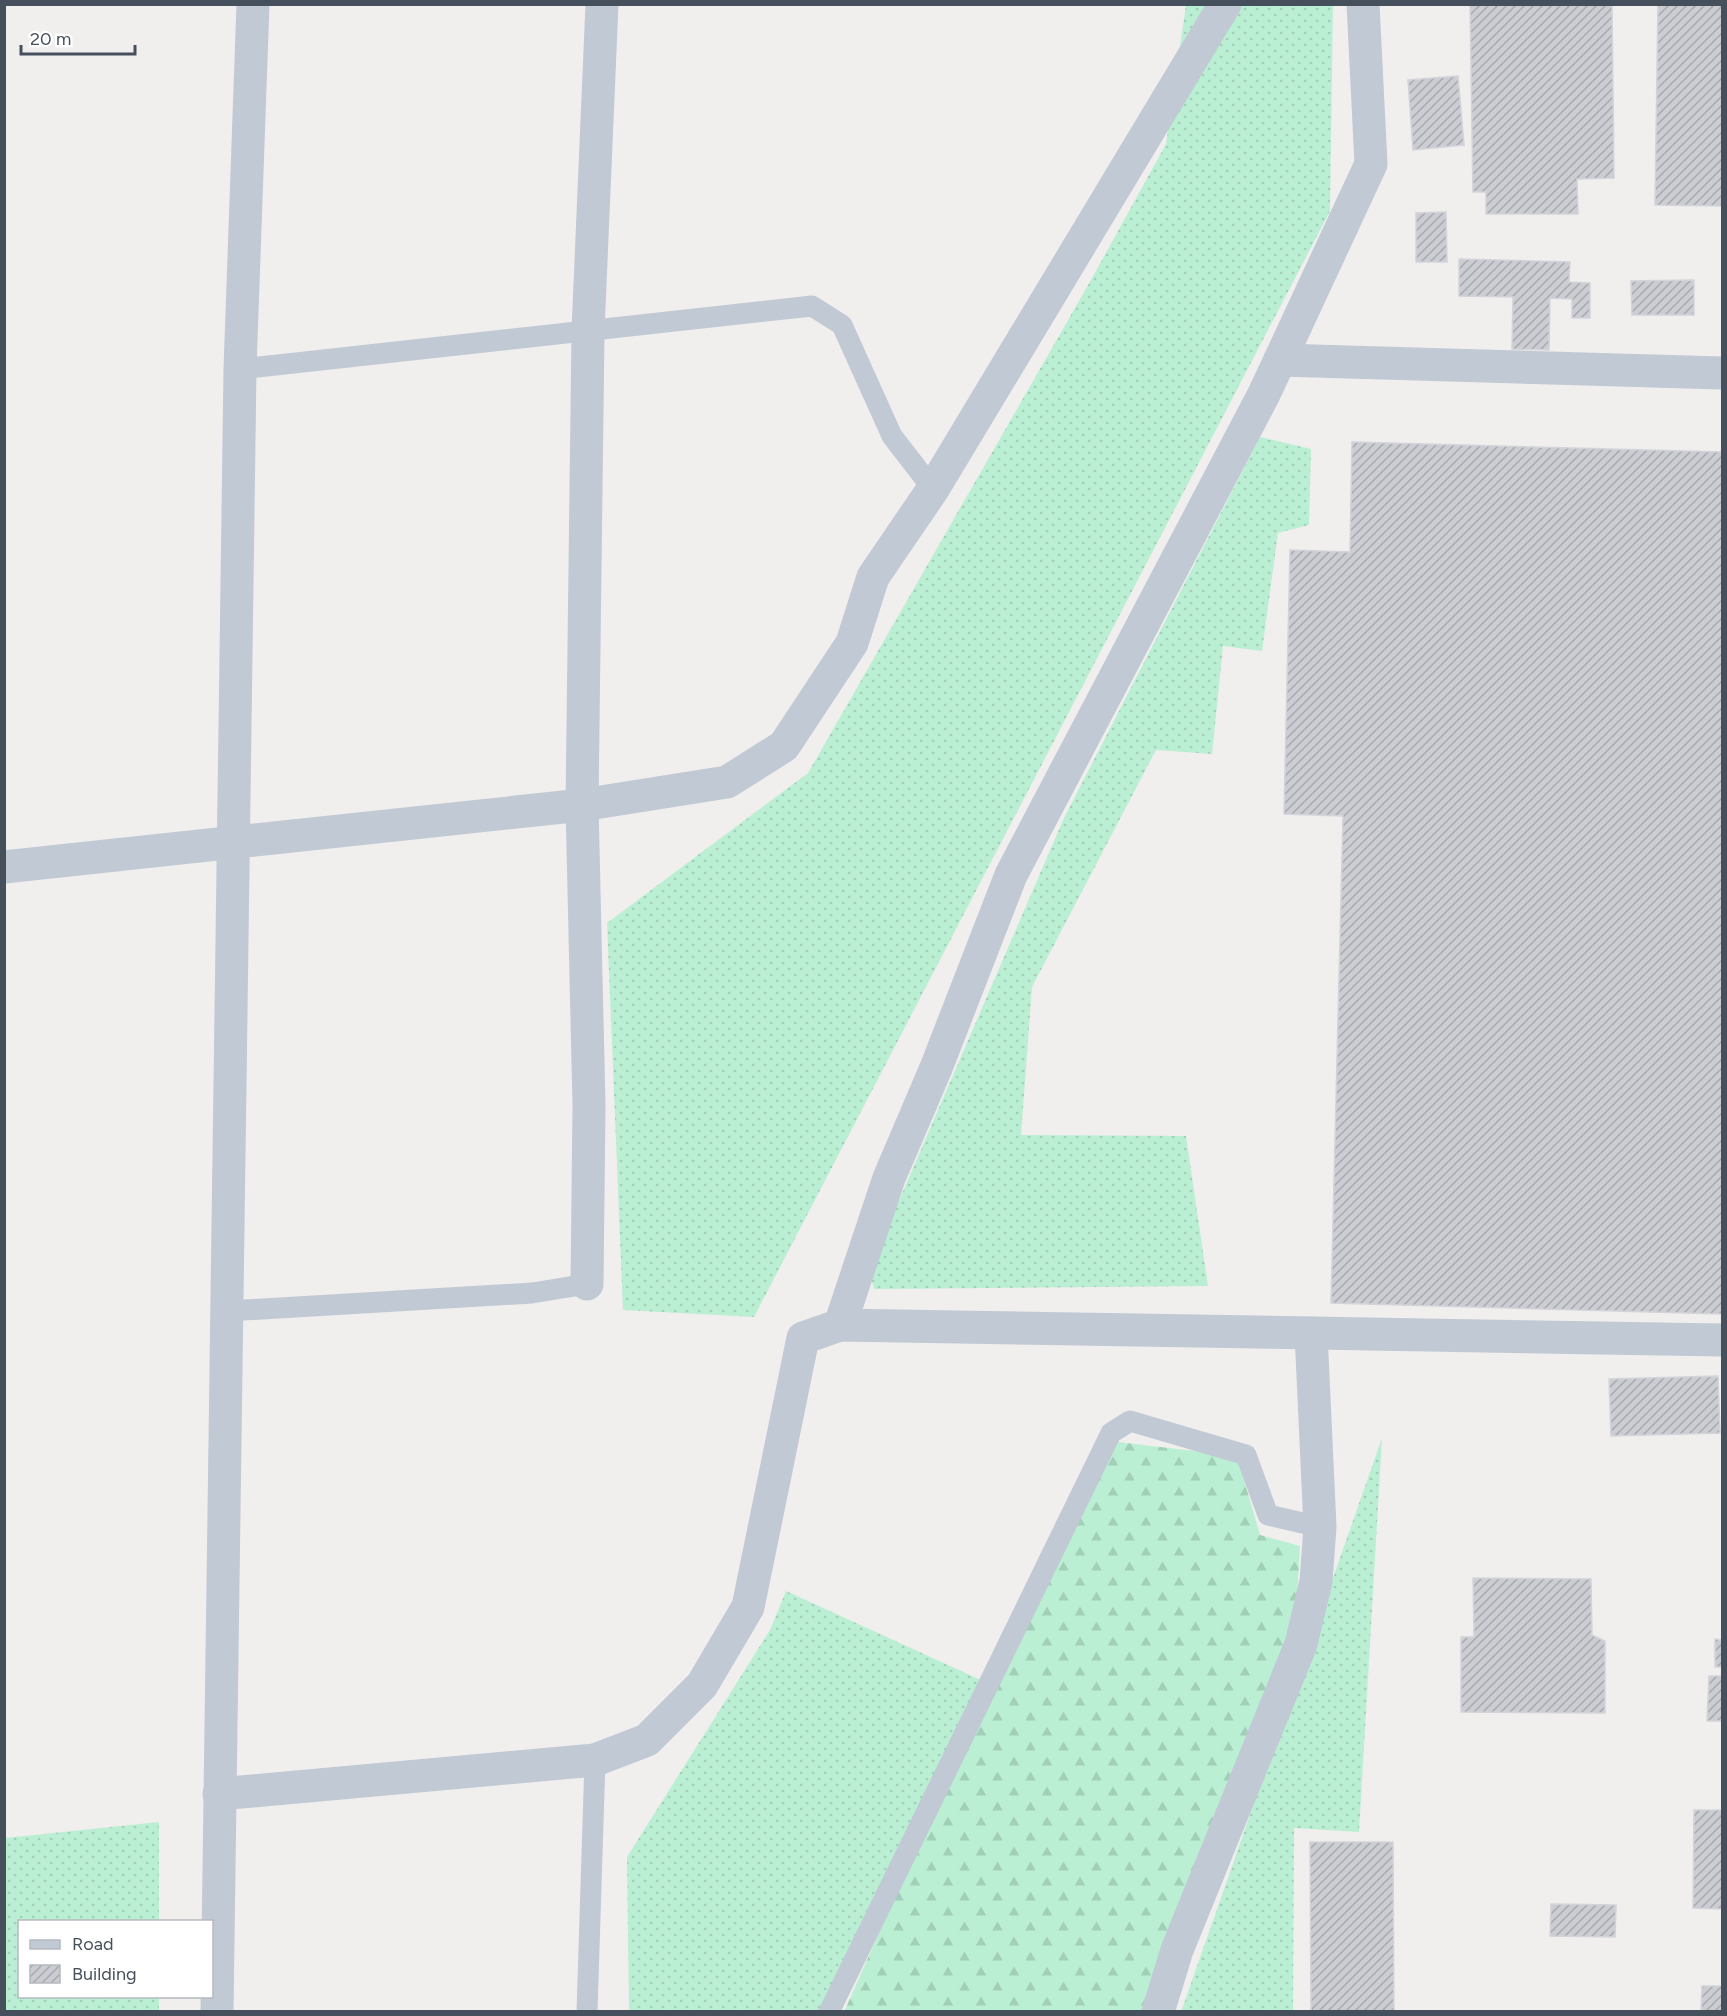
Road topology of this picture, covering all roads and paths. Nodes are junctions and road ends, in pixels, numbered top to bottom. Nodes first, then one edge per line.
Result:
1 (254, 4) edge
2 (602, 4) edge
3 (1225, 4) edge
4 (1363, 4) edge
5 (588, 331) junction
6 (1280, 360) junction
7 (240, 369) junction
8 (1722, 373) edge
9 (933, 489) junction
10 (582, 805) junction
11 (233, 843) junction
12 (4, 867) edge
13 (587, 1284) joint
14 (226, 1311) junction
15 (840, 1325) junction
16 (1311, 1333) junction
17 (1722, 1340) edge
18 (1320, 1527) junction
19 (595, 1760) junction
20 (219, 1794) junction
21 (217, 2012) edge
22 (587, 2012) edge
23 (829, 2012) edge
24 (1158, 2012) edge

1 - 7 street
2 - 5 street
3 - 9 street
4 - 6 street
5 - 7 lane
5 - 9 lane
5 - 10 street
6 - 8 street
6 - 15 street
7 - 11 street
9 - 10 street
10 - 11 street
10 - 13 street
11 - 12 street
11 - 14 street
13 - 14 lane
14 - 20 street
15 - 16 street
15 - 19 street
16 - 17 street
16 - 18 street
18 - 23 lane
18 - 24 street
19 - 20 street
19 - 22 lane
20 - 21 street

